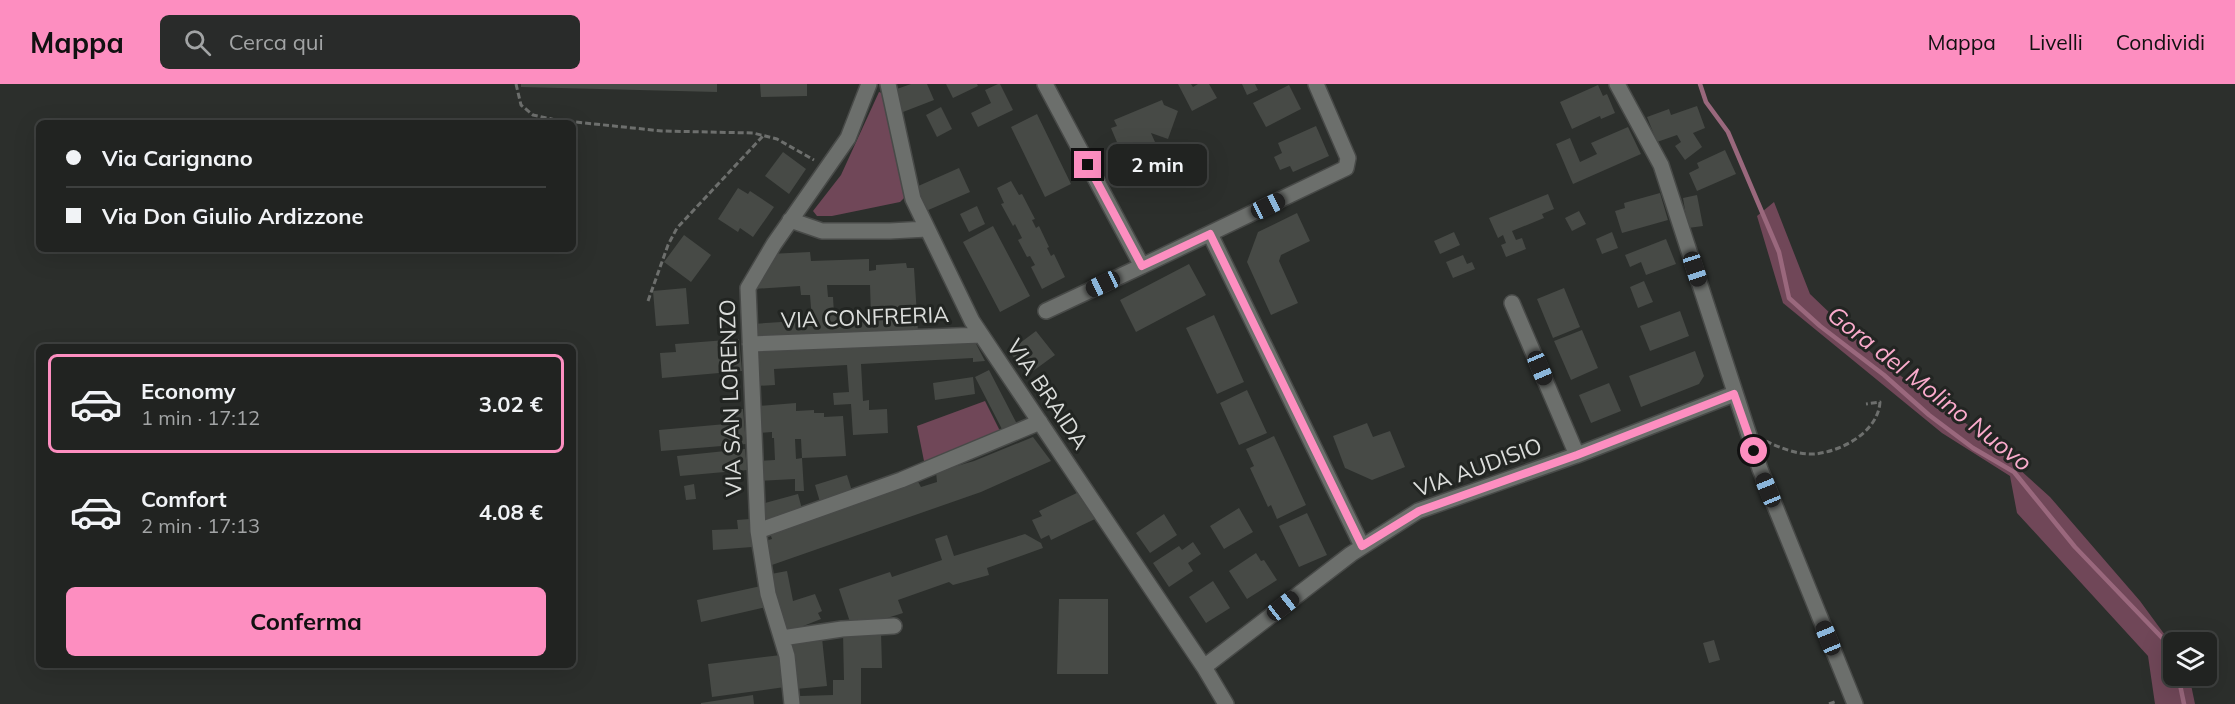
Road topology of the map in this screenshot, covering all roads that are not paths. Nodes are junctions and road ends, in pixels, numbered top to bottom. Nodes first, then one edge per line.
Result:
1 (869, 84) edge
2 (888, 84) edge
3 (1045, 84) edge
4 (1316, 84) edge
5 (1617, 84) edge
6 (790, 220) junction
7 (927, 229) junction
8 (1210, 234) junction
9 (1142, 266) junction
10 (1512, 303) dead end
11 (1046, 311) dead end
12 (981, 335) junction
13 (750, 344) junction
14 (1734, 394) junction
15 (1040, 422) junction
16 (1577, 455) junction
17 (758, 531) junction
18 (1362, 546) junction
19 (894, 626) dead end
20 (782, 638) junction
21 (1204, 667) junction
22 (792, 704) edge
23 (1226, 704) edge
24 (1855, 704) edge

1 - 6 street, VIA SAN LORENZO
2 - 7 street, VIA BRAIDA
3 - 9 street
4 - 8 street
5 - 14 street
6 - 7 street
6 - 13 street, VIA SAN LORENZO
7 - 12 street, VIA BRAIDA
8 - 9 street
8 - 18 street
9 - 11 street
10 - 16 street
12 - 13 street, VIA CONFRERIA
12 - 15 street, VIA BRAIDA
13 - 17 street, VIA SAN LORENZO
14 - 16 street, VIA AUDISIO
14 - 24 street
15 - 17 street
15 - 21 street, VIA BRAIDA
16 - 18 street, VIA AUDISIO
17 - 20 street, VIA SAN LORENZO
18 - 21 street, VIA AUDISIO
19 - 20 street
20 - 22 street, VIA SAN LORENZO
21 - 23 street, VIA BRAIDA

